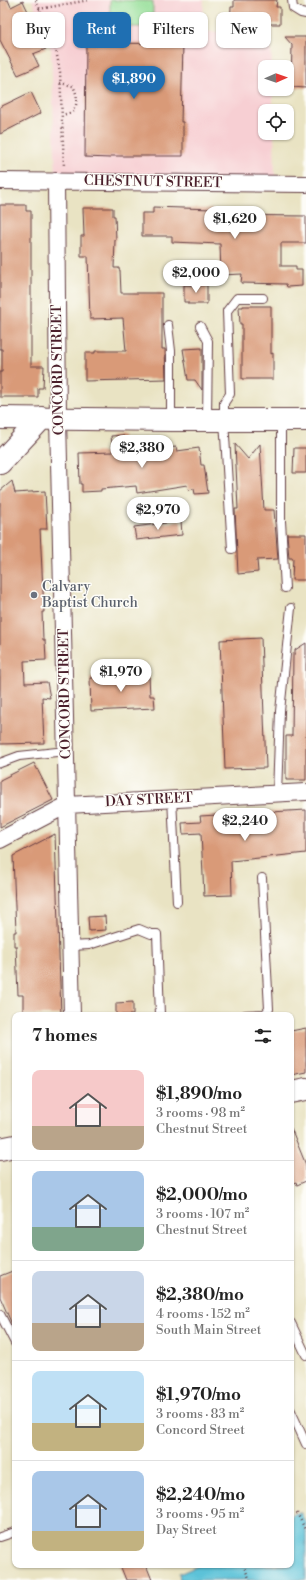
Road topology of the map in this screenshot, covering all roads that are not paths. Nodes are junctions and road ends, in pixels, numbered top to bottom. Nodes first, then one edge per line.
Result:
1 (292, 0) edge
2 (306, 14) edge
3 (0, 181) edge
4 (60, 181) junction
5 (306, 184) edge
6 (263, 298) dead end
7 (168, 325) dead end
8 (200, 326) dead end
9 (0, 418) edge
10 (50, 418) junction
11 (171, 420) junction
12 (215, 420) junction
13 (281, 420) junction
14 (306, 420) edge
15 (0, 463) edge
16 (232, 549) dead end
17 (285, 588) dead end
18 (291, 608) dead end
19 (66, 751) junction
20 (0, 763) edge
21 (306, 792) edge
22 (277, 794) junction
23 (172, 798) junction
24 (67, 805) junction
25 (0, 840) edge
26 (262, 878) dead end
27 (177, 902) dead end
28 (71, 946) junction
29 (72, 1012) edge
30 (160, 1012) edge
31 (267, 1012) edge
32 (306, 1089) edge
33 (294, 1091) edge
34 (12, 1147) edge
35 (0, 1149) edge
36 (0, 1314) edge
37 (294, 1329) edge
38 (12, 1337) edge
39 (306, 1355) edge
40 (294, 1417) edge
41 (306, 1444) edge
42 (12, 1533) edge
43 (0, 1537) edge

1 - 2 lane
3 - 4 street, CHESTNUT STREET
4 - 5 street, CHESTNUT STREET
4 - 10 street, CONCORD STREET
6 - 12 lane
7 - 11 lane
8 - 12 lane
9 - 10 main road
10 - 11 main road
10 - 15 main road
10 - 19 street, CONCORD STREET
11 - 12 main road
12 - 13 main road
12 - 16 lane
13 - 14 main road
13 - 17 lane
18 - 22 lane
19 - 20 lane
19 - 24 street, CONCORD STREET
21 - 22 street, DAY STREET
22 - 23 street, DAY STREET
23 - 24 street, DAY STREET
23 - 27 lane
24 - 25 street, DAY STREET
24 - 28 street, CONCORD STREET
26 - 31 lane
28 - 29 street, CONCORD STREET
28 - 30 lane
32 - 33 main road
34 - 35 main road
36 - 38 lane
37 - 39 lane
40 - 41 lane
42 - 43 lane

